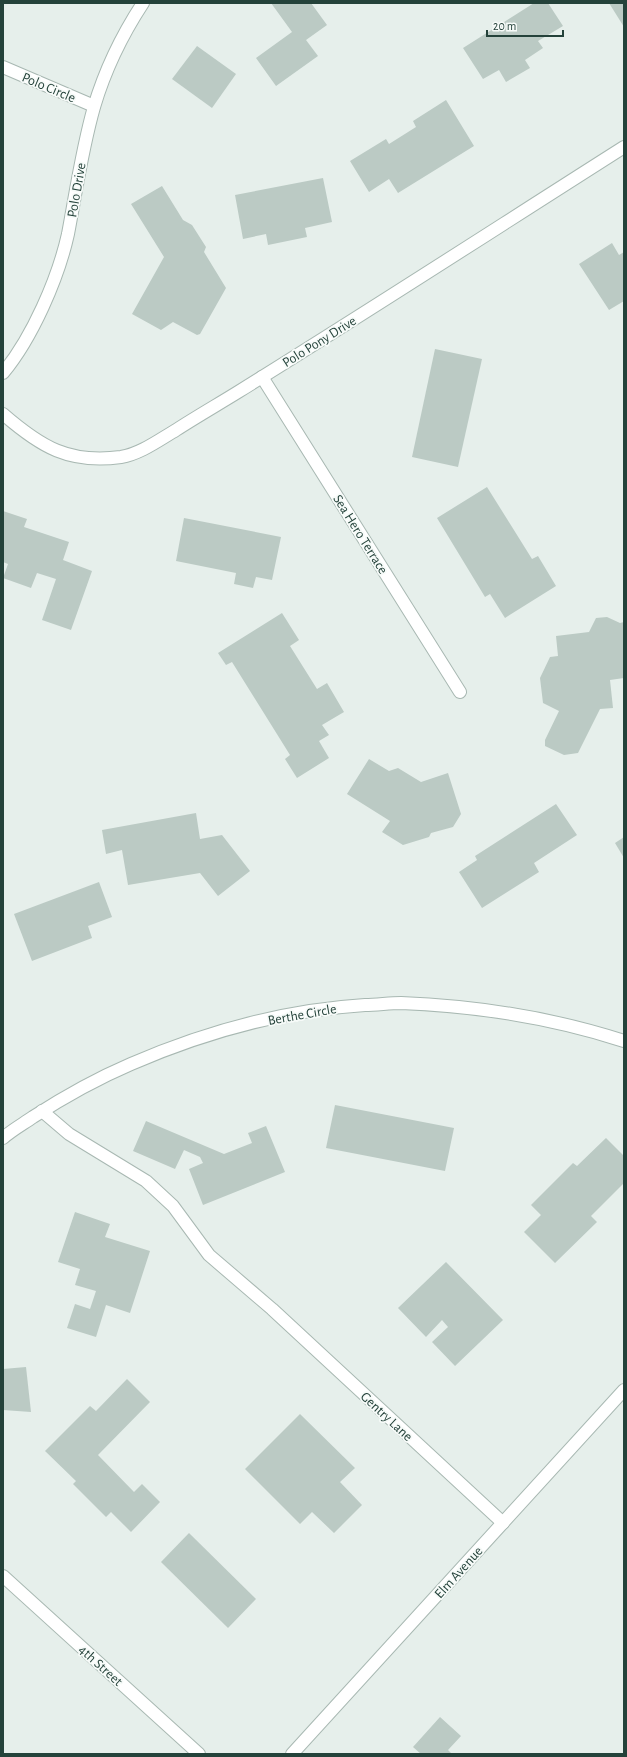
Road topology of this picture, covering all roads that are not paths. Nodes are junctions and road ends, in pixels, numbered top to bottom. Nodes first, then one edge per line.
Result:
1 (143, 3) edge
2 (3, 67) edge
3 (94, 106) junction
4 (624, 147) edge
5 (3, 373) edge
6 (262, 377) junction
7 (3, 414) edge
8 (460, 692) dead end
9 (624, 1041) edge
10 (42, 1111) junction
11 (3, 1138) edge
12 (624, 1390) edge
13 (502, 1523) junction
14 (3, 1576) edge
15 (199, 1754) edge
16 (292, 1754) edge

1 - 3 street, Polo Drive
2 - 3 street, Polo Circle
3 - 5 street, Polo Drive
4 - 6 street, Polo Pony Drive
6 - 7 street, Polo Pony Drive
6 - 8 street, Sea Hero Terrace
9 - 10 street, Berthe Circle
10 - 11 street, Berthe Circle
10 - 13 street, Gentry Lane
12 - 13 street, Elm Avenue
13 - 16 street, Elm Avenue
14 - 15 street, 4th Street

